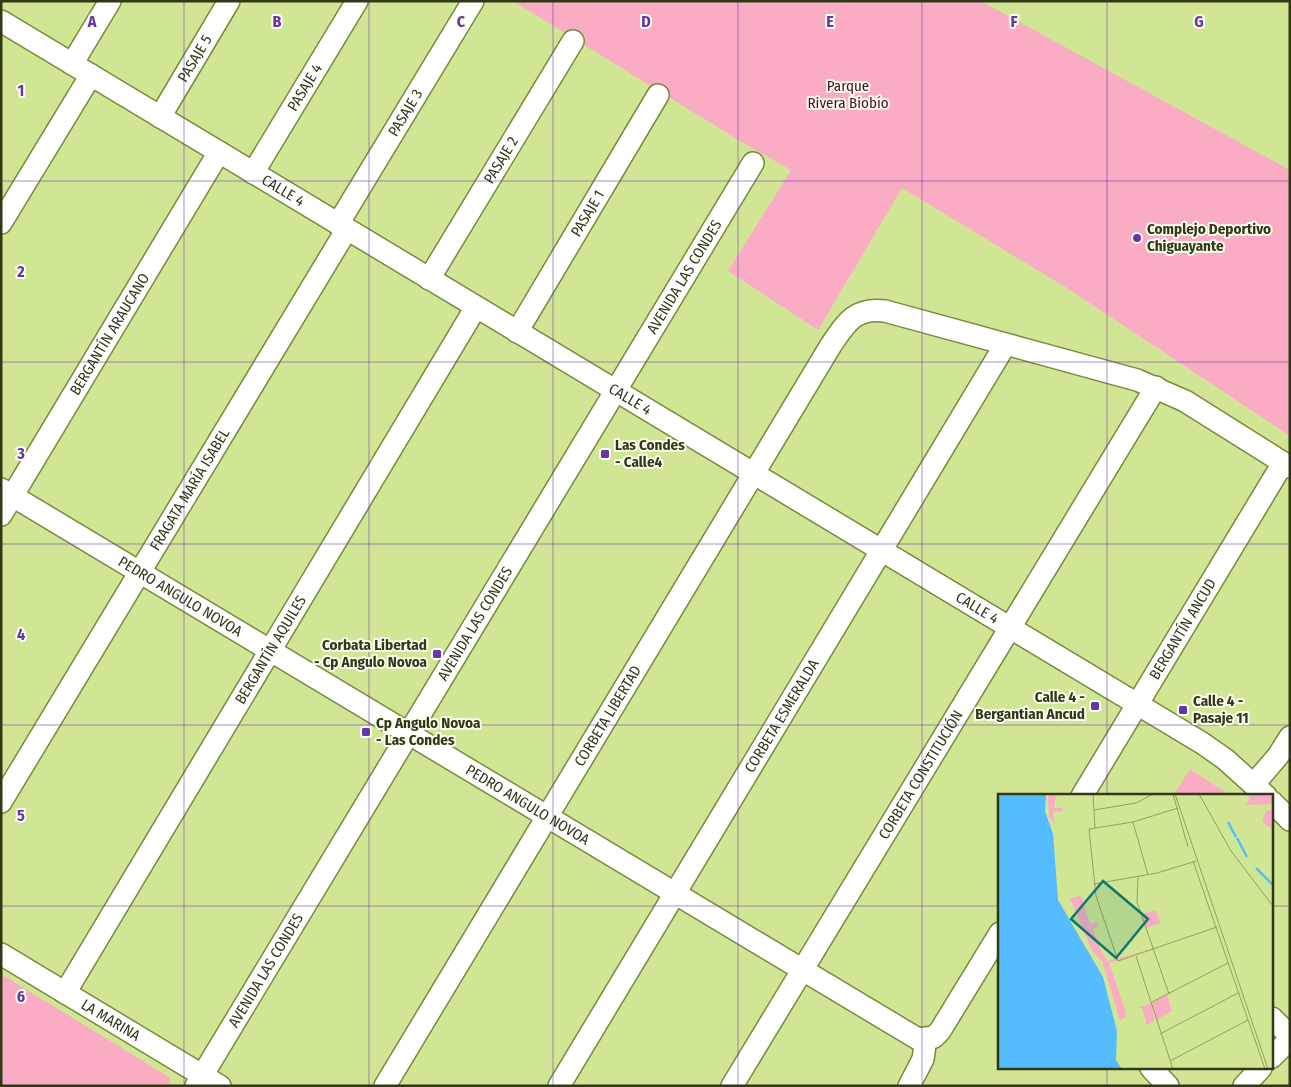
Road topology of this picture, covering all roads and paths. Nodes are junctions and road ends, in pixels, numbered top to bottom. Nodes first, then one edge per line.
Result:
1 (110, 1) edge
2 (229, 1) edge
3 (357, 1) edge
4 (473, 1) edge
5 (1, 21) edge
6 (573, 41) dead end
7 (72, 64) junction
8 (91, 75) junction
9 (658, 95) dead end
10 (160, 117) junction
11 (220, 152) junction
12 (753, 163) dead end
13 (253, 173) junction
14 (1, 223) edge
15 (343, 227) junction
16 (429, 279) junction
17 (476, 307) junction
18 (517, 332) junction
19 (1005, 345) junction
20 (1156, 387) junction
21 (615, 391) junction
22 (1287, 465) edge
23 (754, 474) junction
24 (7, 492) edge
25 (1, 515) edge
26 (882, 550) junction
27 (140, 572) junction
28 (1010, 627) junction
29 (270, 651) junction
30 (1138, 704) junction
31 (408, 734) junction
32 (1290, 737) edge
33 (1260, 790) edge
34 (1083, 794) edge
35 (1, 802) edge
36 (1274, 804) edge
37 (547, 818) junction
38 (1290, 820) edge
39 (674, 894) junction
40 (998, 936) edge
41 (1, 954) edge
42 (802, 970) junction
43 (65, 993) junction
44 (1274, 1020) edge
45 (1290, 1037) edge
46 (926, 1039) junction
47 (1274, 1055) edge
48 (1153, 1070) edge
49 (1259, 1070) edge
50 (206, 1082) edge
51 (385, 1086) edge
52 (560, 1086) edge
53 (732, 1086) edge
54 (909, 1086) edge
55 (1168, 1086) edge
56 (1244, 1086) edge

1 - 7 street
2 - 10 street, PASAJE 5
3 - 13 street, PASAJE 4
4 - 15 street, PASAJE 3
5 - 7 street, CALLE 4
6 - 16 street, PASAJE 2
7 - 8 street, CALLE 4
8 - 10 street, CALLE 4
8 - 14 street
9 - 18 street, PASAJE 1
10 - 11 street, CALLE 4
11 - 13 street, CALLE 4
11 - 24 street, BERGANTÍN ARAUCANO
12 - 21 street, AVENIDA LAS CONDES
13 - 15 street, CALLE 4
15 - 16 street, CALLE 4
15 - 27 street, FRAGATA MARÍA ISABEL
16 - 17 street, CALLE 4
17 - 18 street, CALLE 4
17 - 29 street, BERGANTÍN AQUILES
18 - 21 street, CALLE 4
19 - 20 street, CORBETA LIBERTAD
19 - 23 street, CORBETA LIBERTAD
19 - 26 street, CORBETA ESMERALDA
20 - 22 street, CORBETA LIBERTAD
20 - 28 street, CORBETA CONSTITUCIÓN
21 - 23 street, CALLE 4
21 - 31 street, AVENIDA LAS CONDES
22 - 30 street, BERGANTÍN ANCUD
23 - 26 street, CALLE 4
23 - 37 street, CORBETA LIBERTAD
24 - 25 street, BERGANTÍN ARAUCANO
24 - 27 street, PEDRO ANGULO NOVOA
26 - 28 street, CALLE 4
26 - 39 street, CORBETA ESMERALDA
27 - 29 street, PEDRO ANGULO NOVOA
27 - 35 street, FRAGATA MARÍA ISABEL
28 - 30 street, CALLE 4
28 - 42 street, CORBETA CONSTITUCIÓN
29 - 31 street, PEDRO ANGULO NOVOA
29 - 43 street, BERGANTÍN AQUILES
30 - 33 street, CALLE 4
30 - 34 street, BERGANTÍN ANCUD
31 - 37 street, PEDRO ANGULO NOVOA
31 - 50 street, AVENIDA LAS CONDES
32 - 33 street
36 - 38 street
37 - 39 street, PEDRO ANGULO NOVOA
37 - 51 street, CORBETA LIBERTAD
39 - 42 street, PEDRO ANGULO NOVOA
39 - 52 street, CORBETA ESMERALDA
40 - 46 street
41 - 43 street, LA MARINA
42 - 46 street, PEDRO ANGULO NOVOA
42 - 53 street, CORBETA CONSTITUCIÓN
43 - 50 street, LA MARINA
44 - 45 street
45 - 47 street
46 - 54 street
48 - 55 street
49 - 56 street

